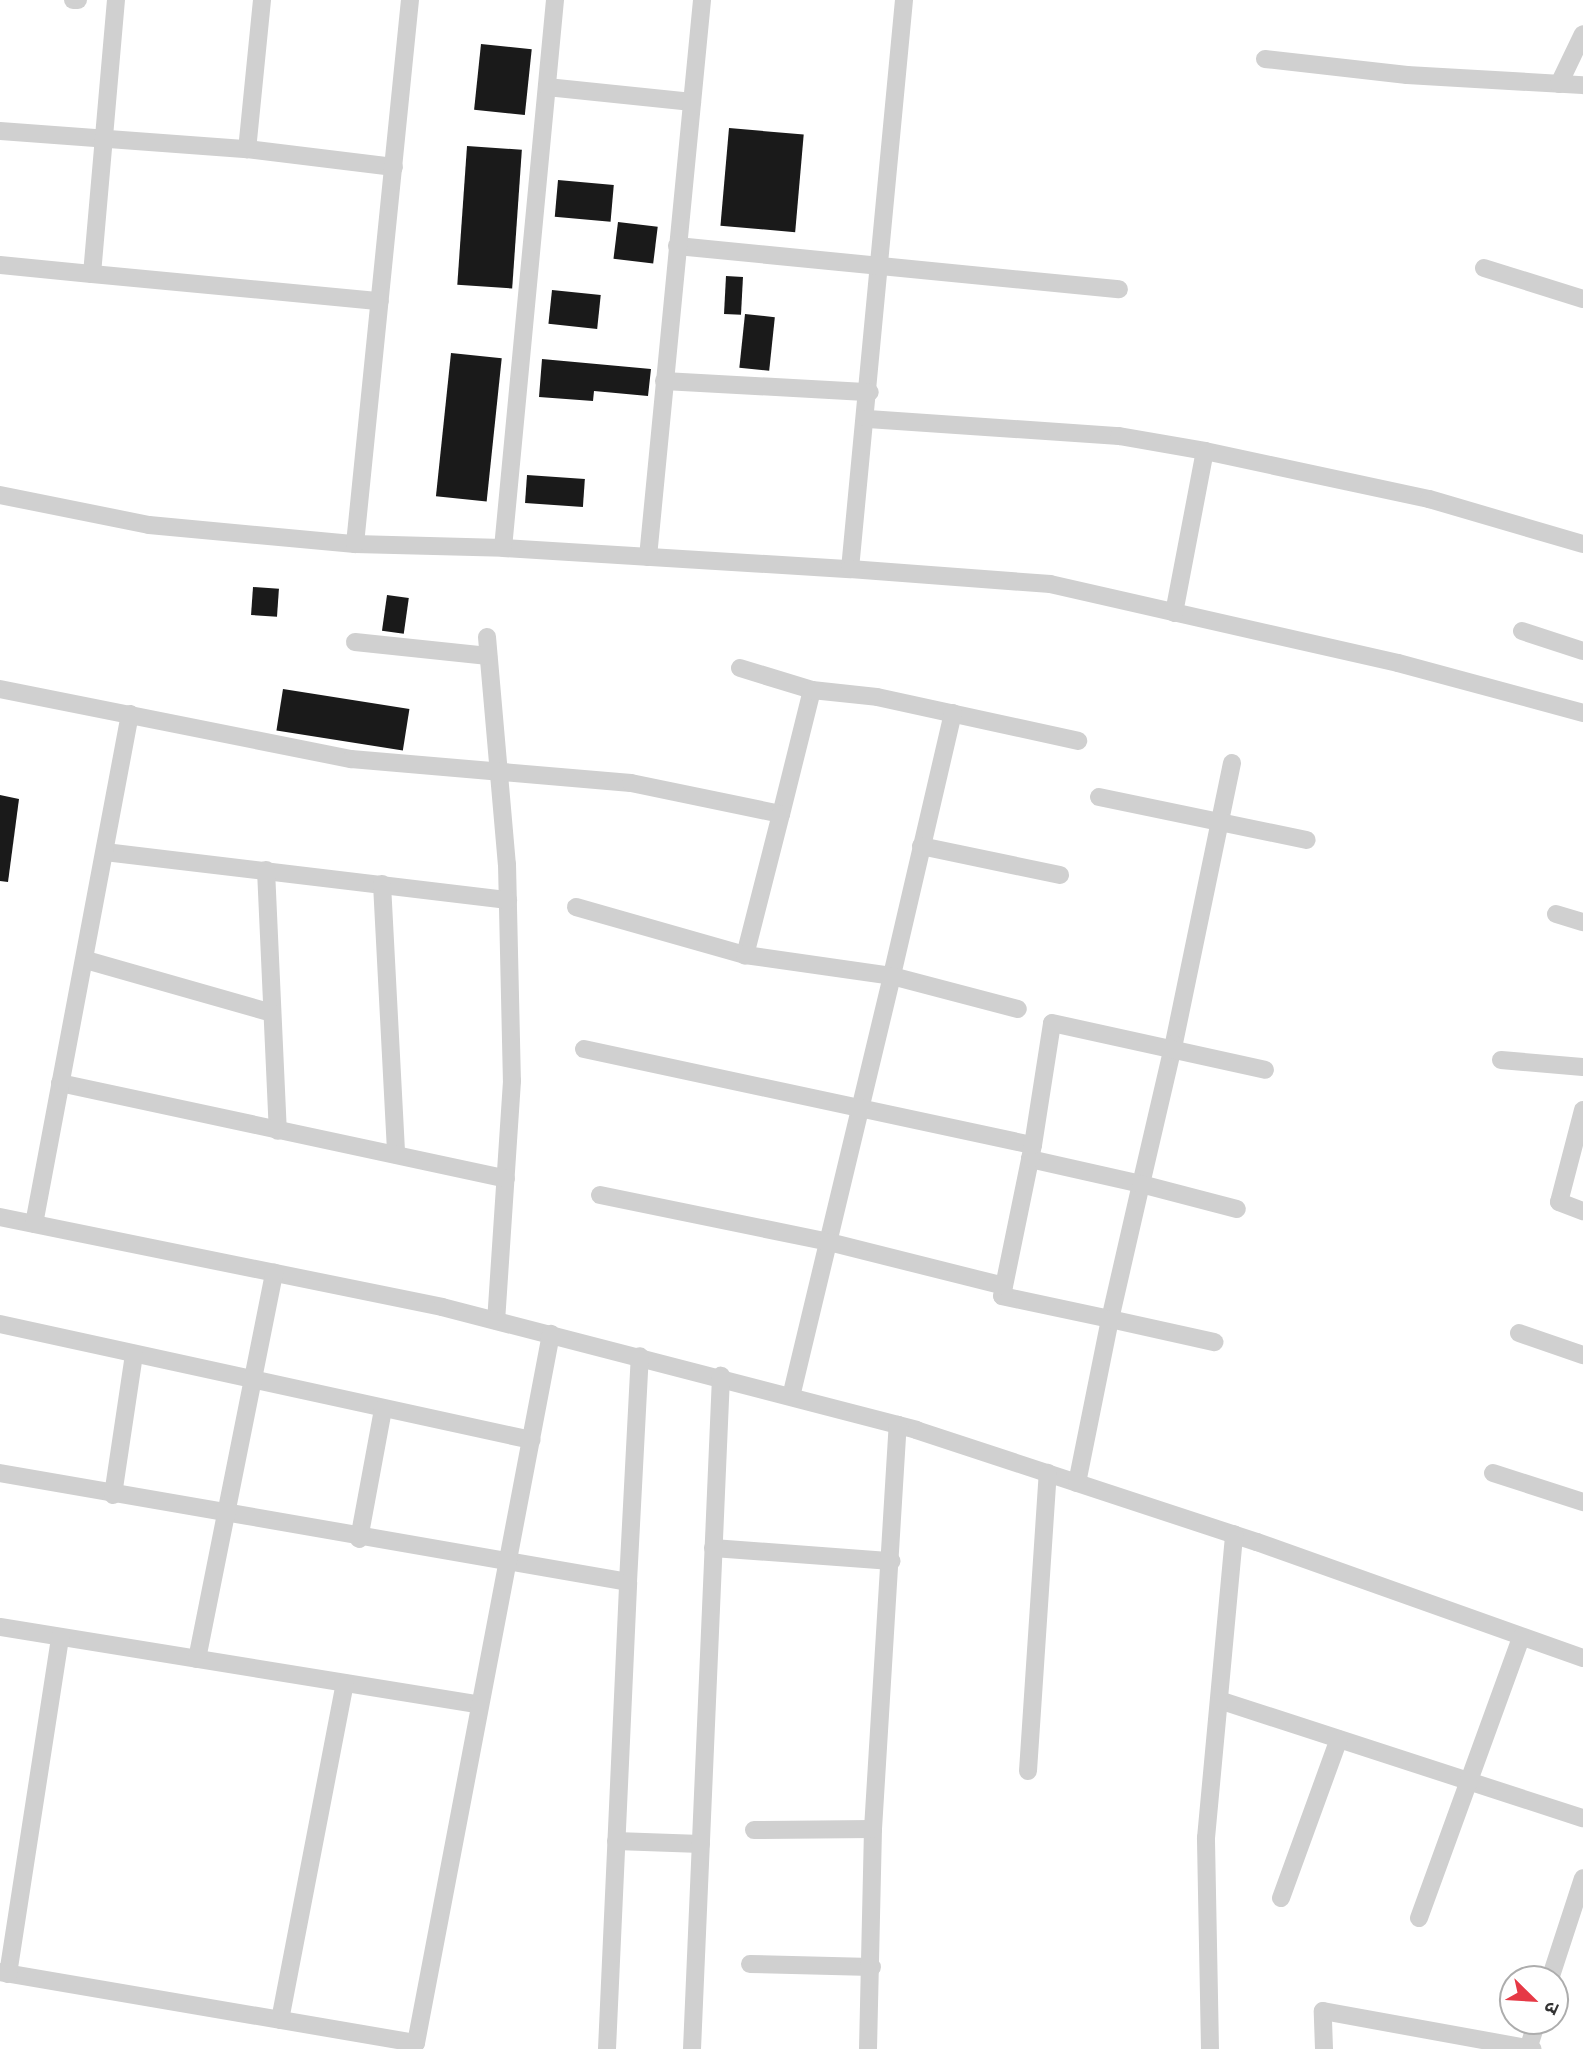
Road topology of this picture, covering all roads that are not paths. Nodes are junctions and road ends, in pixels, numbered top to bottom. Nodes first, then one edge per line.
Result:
1 (116, 0) edge
2 (261, 0) edge
3 (410, 0) edge
4 (555, 0) edge
5 (702, 0) edge
6 (904, 0) edge
7 (1583, 34) edge
8 (1265, 59) dead end
9 (1559, 84) junction
10 (1583, 85) edge
11 (547, 87) junction
12 (692, 102) junction
13 (0, 131) edge
14 (101, 138) junction
15 (247, 149) junction
16 (394, 167) junction
17 (677, 246) junction
18 (0, 265) edge
19 (877, 266) junction
20 (1484, 268) dead end
21 (92, 274) junction
22 (1119, 289) dead end
23 (1583, 299) edge
24 (380, 301) junction
25 (664, 381) junction
26 (870, 392) junction
27 (867, 419) junction
28 (1205, 451) junction
29 (0, 495) edge
30 (355, 544) junction
31 (1583, 544) edge
32 (503, 548) junction
33 (648, 557) junction
34 (850, 569) junction
35 (1174, 613) junction
36 (1522, 631) dead end
37 (487, 637) dead end
38 (355, 642) dead end
39 (1583, 650) edge
40 (488, 656) junction
41 (740, 668) dead end
42 (0, 689) edge
43 (812, 690) junction
44 (953, 713) junction
45 (1583, 713) edge
46 (130, 714) junction
47 (1078, 741) dead end
48 (1232, 763) dead end
49 (497, 770) junction
50 (1099, 797) dead end
51 (781, 814) junction
52 (1220, 821) junction
53 (1307, 840) dead end
54 (921, 846) junction
55 (105, 852) junction
56 (267, 870) junction
57 (1060, 875) dead end
58 (382, 884) junction
59 (508, 900) junction
60 (576, 907) dead end
61 (1556, 914) dead end
62 (1583, 922) edge
63 (745, 955) junction
64 (86, 960) junction
65 (892, 976) junction
66 (1018, 1009) dead end
67 (272, 1013) junction
68 (584, 1049) dead end
69 (1172, 1051) junction
70 (1502, 1060) dead end
71 (1583, 1067) edge
72 (1265, 1070) dead end
73 (60, 1083) junction
74 (860, 1107) junction
75 (1583, 1110) edge
76 (278, 1131) junction
77 (1031, 1152) junction
78 (396, 1155) junction
79 (506, 1179) junction
80 (1141, 1184) junction
81 (600, 1195) dead end
82 (1237, 1209) dead end
83 (1583, 1211) edge
84 (0, 1217) edge
85 (34, 1224) junction
86 (829, 1242) junction
87 (274, 1273) junction
88 (1004, 1286) junction
89 (1110, 1319) junction
90 (496, 1320) junction
91 (0, 1324) edge
92 (1519, 1333) dead end
93 (551, 1334) junction
94 (1214, 1342) dead end
95 (134, 1355) junction
96 (1583, 1355) edge
97 (640, 1356) junction
98 (721, 1376) junction
99 (251, 1382) junction
100 (791, 1396) junction
101 (383, 1409) junction
102 (898, 1425) junction
103 (531, 1440) junction
104 (1048, 1473) junction
105 (1493, 1473) dead end
106 (0, 1474) edge
107 (1077, 1483) junction
108 (113, 1495) junction
109 (1583, 1502) edge
110 (222, 1516) junction
111 (1234, 1534) junction
112 (359, 1539) junction
113 (713, 1548) junction
114 (892, 1561) junction
115 (507, 1563) junction
116 (628, 1582) junction
117 (0, 1627) edge
118 (60, 1637) junction
119 (1521, 1637) junction
120 (1583, 1658) edge
121 (197, 1659) junction
122 (345, 1683) junction
123 (1219, 1700) junction
124 (480, 1705) junction
125 (1339, 1739) junction
126 (1028, 1771) dead end
127 (1469, 1781) junction
128 (1583, 1818) edge
129 (873, 1829) junction
130 (754, 1830) dead end
131 (616, 1840) junction
132 (701, 1844) junction
133 (1583, 1878) edge
134 (1282, 1898) dead end
135 (1419, 1918) dead end
136 (750, 1964) dead end
137 (1555, 1965) edge
138 (872, 1967) junction
139 (4, 1973) edge
140 (280, 2020) junction
141 (1530, 2048) edge
142 (607, 2049) edge
143 (692, 2049) edge
144 (868, 2049) edge
145 (1210, 2049) edge
146 (1324, 2049) edge

1 - 14 street
2 - 15 street
3 - 16 street
4 - 11 street
5 - 12 street
6 - 19 street
7 - 9 street
8 - 9 street
9 - 10 street
11 - 12 street
11 - 32 street
12 - 17 street
13 - 14 street
14 - 15 street
14 - 21 street
15 - 16 street
16 - 24 street
17 - 19 street
17 - 25 street
18 - 21 street
19 - 22 street
19 - 26 street
20 - 23 street
21 - 24 street
24 - 30 street
25 - 26 street
25 - 33 street
26 - 27 street
27 - 28 street
27 - 34 street
28 - 31 street
28 - 35 street
29 - 30 street
30 - 32 street
32 - 33 street
33 - 34 street
34 - 35 street
35 - 45 street
36 - 39 street
37 - 40 street
38 - 40 street
40 - 49 street
41 - 43 street
42 - 46 street
43 - 44 street
43 - 51 street
44 - 47 street
44 - 54 street
46 - 49 street
46 - 55 street
48 - 52 street
49 - 51 street
49 - 59 street
50 - 52 street
51 - 63 street
52 - 53 street
52 - 69 street
54 - 57 street
54 - 65 street
55 - 56 street
55 - 64 street
56 - 58 street
56 - 67 street
58 - 59 street
58 - 78 street
59 - 79 street
60 - 63 street
61 - 62 street
63 - 65 street
64 - 67 street
64 - 73 street
65 - 66 street
65 - 74 street
67 - 76 street
68 - 74 street
69 - 72 street
69 - 77 street
69 - 80 street
70 - 71 street
73 - 76 street
73 - 85 street
74 - 77 street
74 - 86 street
75 - 83 street
76 - 78 street
77 - 80 street
77 - 88 street
78 - 79 street
79 - 90 street
80 - 82 street
80 - 89 street
81 - 86 street
84 - 85 street
85 - 87 street
86 - 88 street
86 - 100 street
87 - 90 street
87 - 99 street
88 - 89 street
89 - 94 street
89 - 107 street
90 - 93 street
91 - 95 street
92 - 96 street
93 - 97 street
93 - 103 street
95 - 99 street
95 - 108 street
97 - 98 street
97 - 116 street
98 - 100 street
98 - 113 street
99 - 101 street
99 - 110 street
100 - 102 street
101 - 103 street
101 - 112 street
102 - 104 street
102 - 114 street
103 - 115 street
104 - 107 street
104 - 126 street
105 - 109 street
106 - 108 street
107 - 111 street
108 - 110 street
110 - 112 street
110 - 121 street
111 - 119 street
111 - 123 street
112 - 115 street
113 - 114 street
113 - 132 street
114 - 129 street
115 - 116 street
115 - 124 street
116 - 131 street
117 - 118 street
118 - 121 street
118 - 139 street
119 - 120 street
119 - 127 street
121 - 122 street
122 - 124 street
122 - 140 street
123 - 125 street
123 - 145 street
124 - 140 street
125 - 127 street
125 - 134 street
127 - 128 street
127 - 135 street
129 - 130 street
129 - 138 street
131 - 132 street
131 - 142 street
132 - 143 street
133 - 137 street
136 - 138 street
138 - 144 street
139 - 140 street
141 - 146 street

